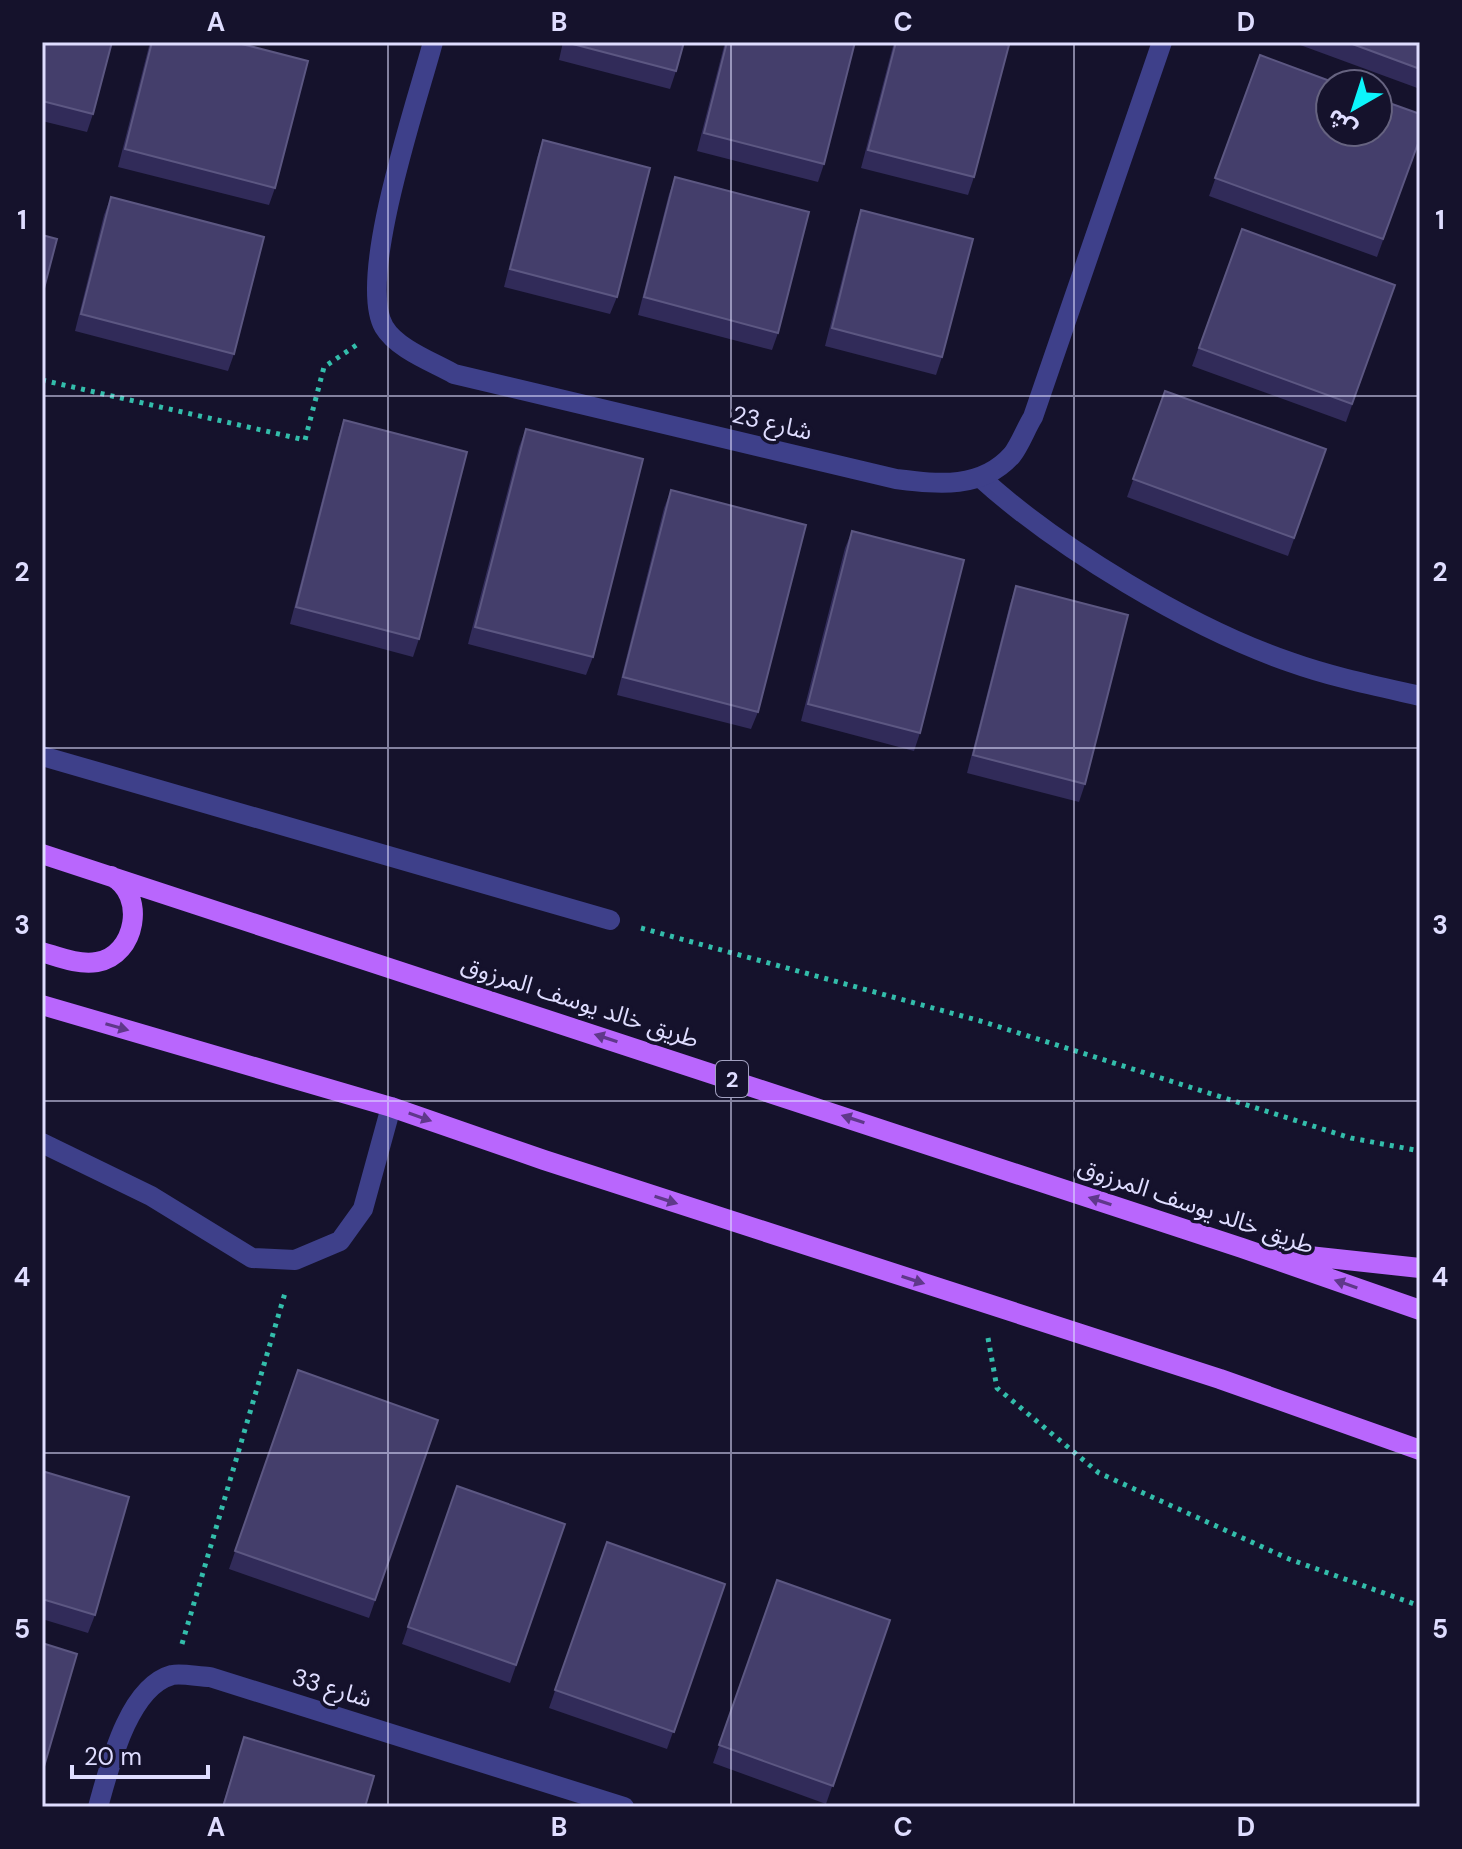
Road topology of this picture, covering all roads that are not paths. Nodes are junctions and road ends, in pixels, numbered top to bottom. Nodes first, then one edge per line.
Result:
1 (433, 42) edge
2 (1162, 42) edge
3 (981, 478) junction
4 (1420, 696) edge
5 (42, 756) edge
6 (42, 854) edge
7 (95, 869) junction
8 (610, 920) road end
9 (42, 952) edge
10 (42, 1005) edge
11 (391, 1107) junction
12 (42, 1143) edge
13 (1242, 1248) junction
14 (1420, 1268) edge
15 (1420, 1310) edge
16 (1420, 1450) edge
17 (98, 1807) edge
18 (624, 1807) edge

1 - 3 street, شارع 23
2 - 3 street, شارع 23
3 - 4 street
5 - 8 street
6 - 7 main road, طريق خالد يوسف المرزوق / 2
7 - 9 main road
13 -> 7 main road, طريق خالد يوسف المرزوق / 2
10 -> 11 main road
11 - 12 street
11 -> 16 main road
13 - 14 main road
15 -> 13 main road, طريق خالد يوسف المرزوق / 2
17 - 18 street, شارع 33

